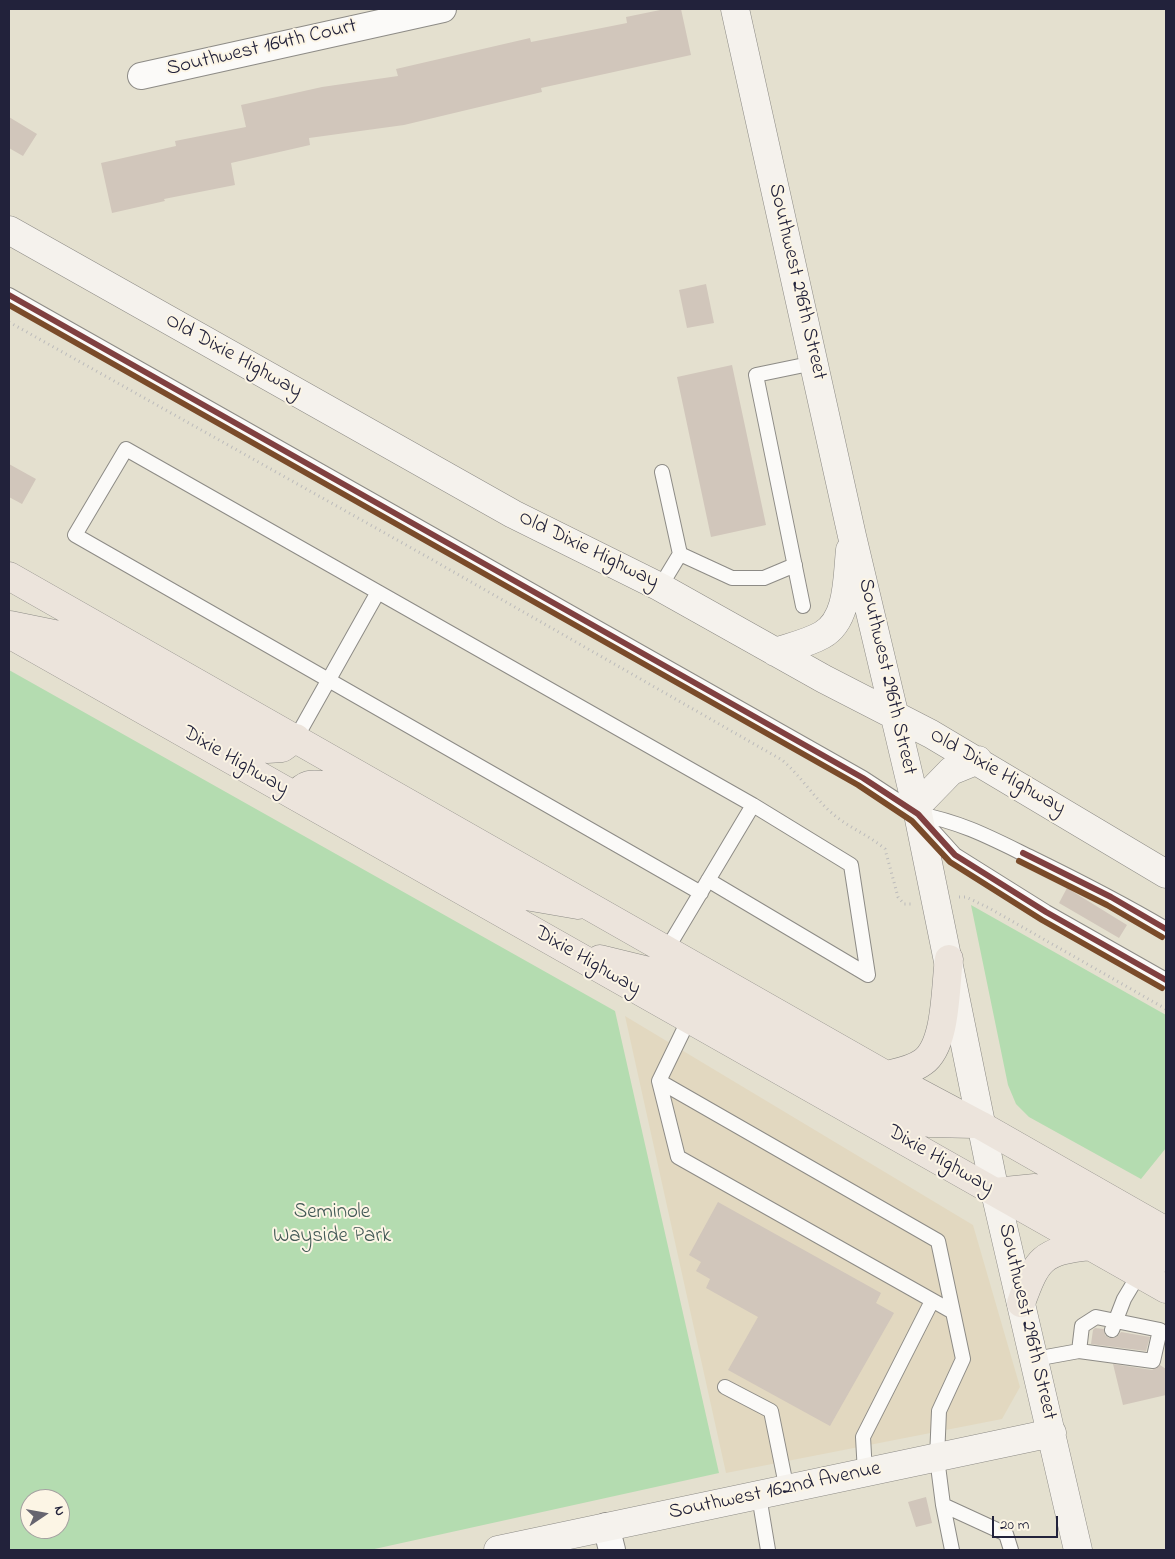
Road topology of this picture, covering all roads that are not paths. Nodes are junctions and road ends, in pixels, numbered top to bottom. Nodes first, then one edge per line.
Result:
1 (442, 9) edge
2 (735, 9) edge
3 (141, 76) dead end
4 (9, 230) edge
5 (9, 295) edge
6 (814, 363) junction
7 (662, 472) dead end
8 (852, 536) junction
9 (680, 554) junction
10 (795, 565) junction
11 (9, 576) edge
12 (660, 586) junction
13 (378, 592) junction
14 (803, 606) dead end
15 (9, 624) edge
16 (9, 634) edge
17 (775, 652) junction
18 (327, 679) junction
19 (897, 717) junction
20 (296, 738) junction
21 (978, 760) junction
22 (295, 796) junction
23 (753, 805) junction
24 (917, 810) junction
25 (1166, 874) edge
26 (708, 880) junction
27 (700, 893) junction
28 (596, 909) junction
29 (1166, 929) edge
30 (667, 949) junction
31 (572, 953) junction
32 (948, 959) junction
33 (1166, 980) edge
34 (689, 1019) junction
35 (886, 1075) junction
36 (659, 1081) junction
37 (980, 1125) junction
38 (995, 1192) junction
39 (1166, 1231) edge
40 (1090, 1246) junction
41 (1166, 1258) edge
42 (1139, 1274) junction
43 (1166, 1289) edge
44 (932, 1301) junction
45 (1021, 1302) junction
46 (953, 1312) junction
47 (1113, 1326) junction
48 (1162, 1348) edge
49 (1079, 1351) junction
50 (1035, 1359) junction
51 (725, 1387) dead end
52 (1052, 1433) junction
53 (937, 1458) junction
54 (865, 1473) junction
55 (786, 1490) junction
56 (760, 1496) junction
57 (943, 1505) junction
58 (609, 1538) edge
59 (498, 1550) edge
60 (768, 1550) edge
61 (952, 1550) edge
62 (1011, 1550) edge
63 (1078, 1550) edge

1 - 3 street, Southwest 164th Court
2 - 6 street, Southwest 296th Street
4 - 12 street, Old Dixie Highway
5 - 24 lane
6 - 8 street, Southwest 296th Street
6 - 10 lane
7 - 9 lane
8 - 17 street
8 - 19 street, Southwest 296th Street
9 - 10 lane
9 - 12 lane
10 - 14 lane
11 - 20 highway
12 - 17 street, Old Dixie Highway
13 - 18 lane
13 - 18 lane
13 - 23 lane
15 - 20 highway
16 - 22 highway, Dixie Highway
17 - 19 street, Old Dixie Highway
18 - 20 lane
18 - 27 lane
19 - 21 street, Old Dixie Highway
19 - 24 street, Southwest 296th Street
20 - 28 highway
21 - 24 street
21 - 25 street, Old Dixie Highway
22 - 28 highway
22 - 31 highway, Dixie Highway
23 - 26 lane
23 - 26 lane
24 - 29 lane
24 - 32 street, Southwest 296th Street
24 - 33 lane
26 - 27 lane
27 - 30 lane
28 - 30 highway
30 - 35 highway
31 - 34 highway, Dixie Highway
31 - 37 highway
32 - 35 highway
32 - 37 street, Southwest 296th Street
34 - 36 lane
34 - 38 highway, Dixie Highway
35 - 37 highway
36 - 44 lane
36 - 46 lane
37 - 38 street, Southwest 296th Street
37 - 39 highway
38 - 40 highway, Dixie Highway
38 - 41 highway
38 - 45 street, Southwest 296th Street
40 - 42 highway, Dixie Highway
40 - 45 highway
42 - 43 highway, Dixie Highway
42 - 47 lane
44 - 46 lane
44 - 54 lane
45 - 50 street, Southwest 296th Street
46 - 53 lane
47 - 48 lane
47 - 49 lane
48 - 49 lane
49 - 50 lane
50 - 52 street, Southwest 296th Street
51 - 55 lane
52 - 53 street, Southwest 162nd Avenue
52 - 63 street, Southwest 296th Street
53 - 54 street, Southwest 162nd Avenue
53 - 57 lane
54 - 55 street, Southwest 162nd Avenue
55 - 56 street, Southwest 162nd Avenue
56 - 58 street, Southwest 162nd Avenue
56 - 60 lane
57 - 61 lane
57 - 62 lane
58 - 59 street, Southwest 162nd Avenue

